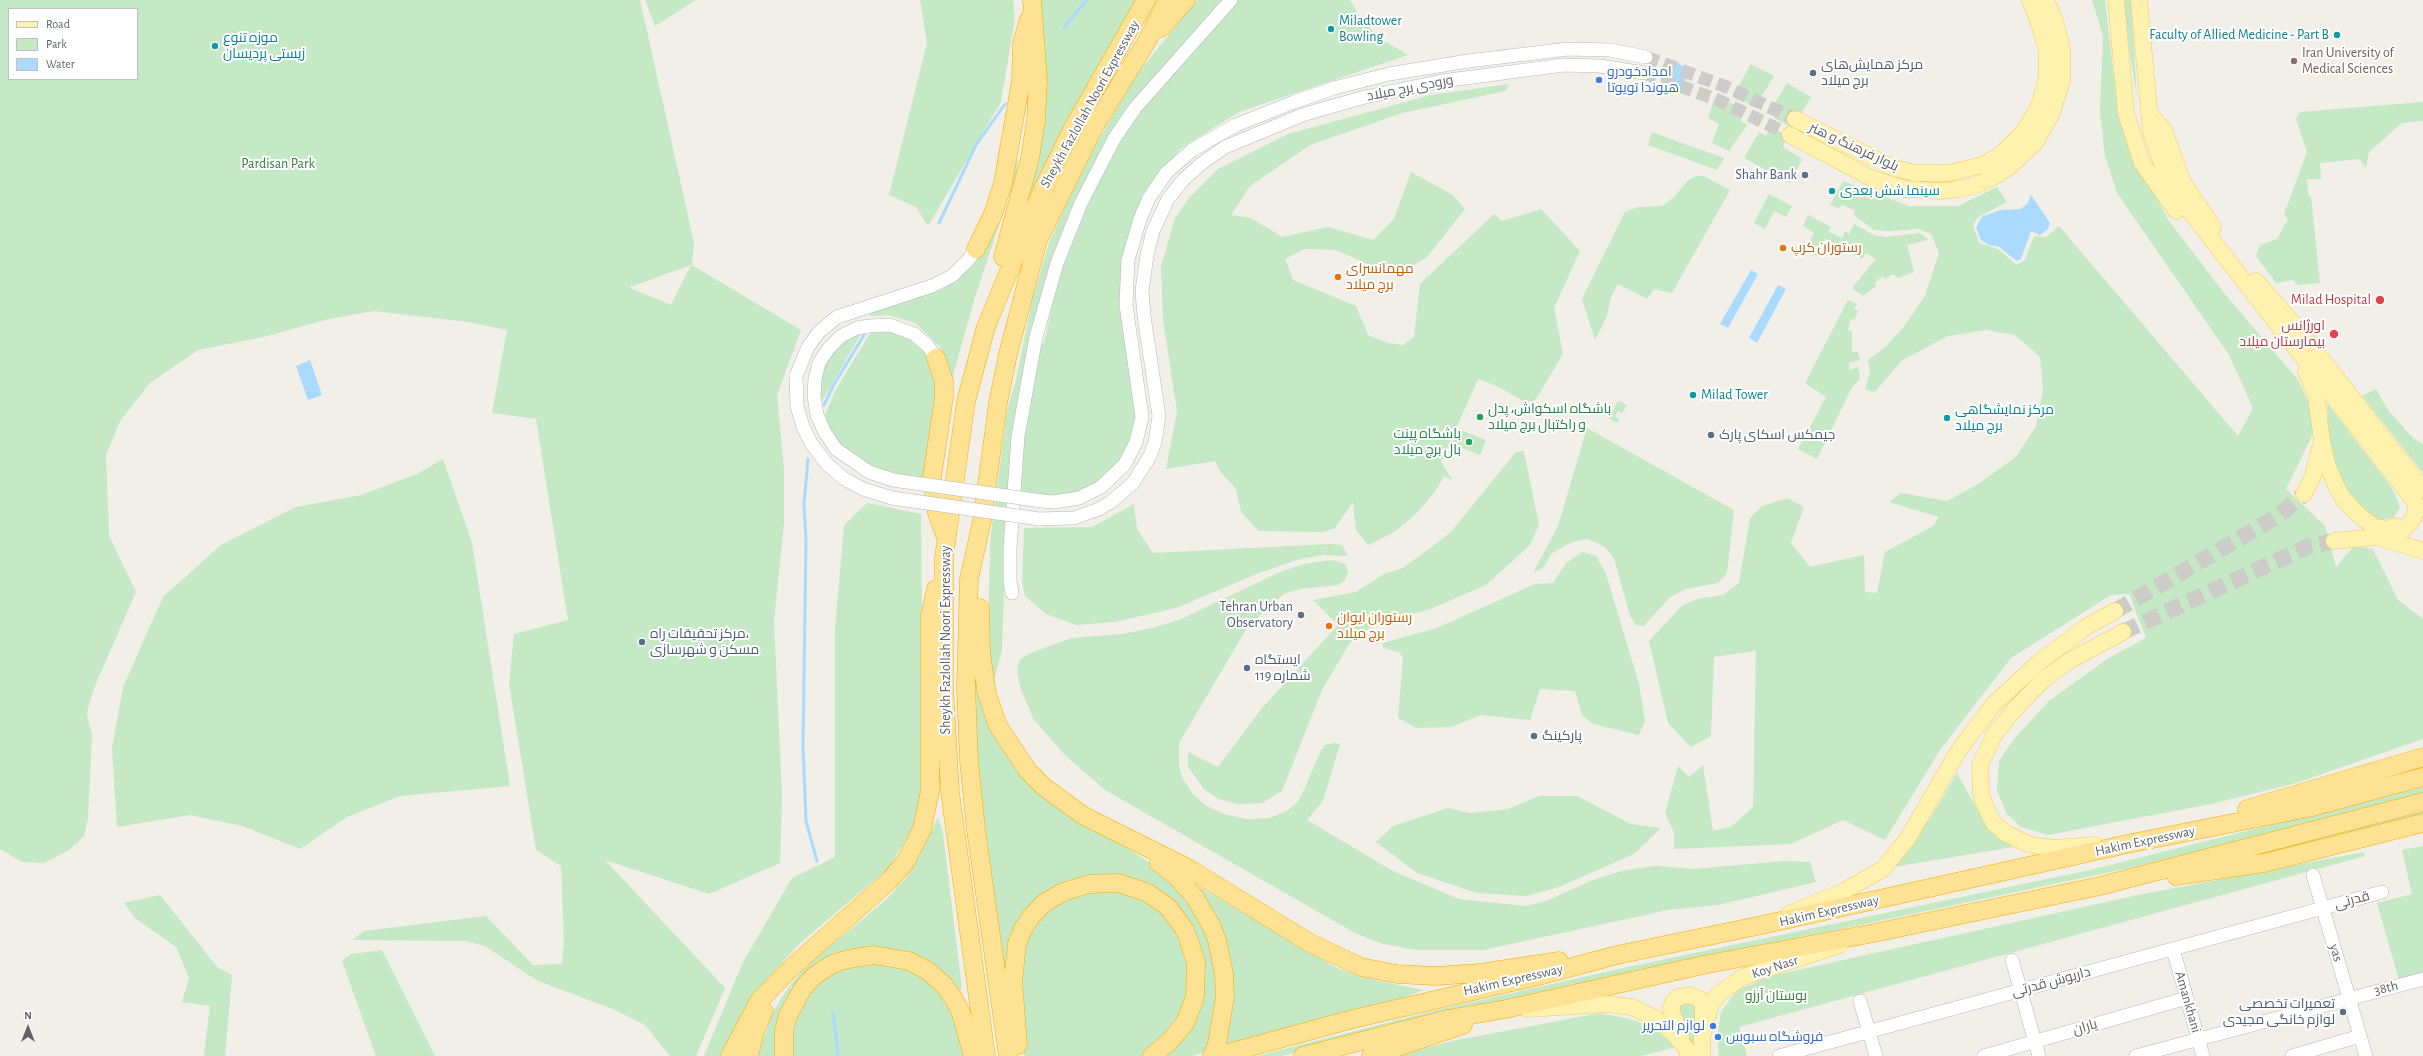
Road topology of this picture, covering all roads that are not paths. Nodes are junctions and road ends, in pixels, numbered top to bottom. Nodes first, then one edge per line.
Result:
1 (1146, 0) edge
2 (1168, 0) edge
3 (1186, 0) edge
4 (1231, 0) edge
5 (2030, 0) edge
6 (2046, 0) edge
7 (2116, 0) edge
8 (2139, 0) edge
9 (1032, 3) edge
10 (1148, 41) junction
11 (1568, 49) junction
12 (1603, 50) junction
13 (1646, 57) tunnel mouth
14 (1564, 65) junction
15 (1600, 66) junction
16 (1644, 73) tunnel mouth
17 (2150, 113) junction
18 (1795, 119) tunnel mouth
19 (1812, 127) junction
20 (1790, 135) tunnel mouth
21 (1804, 142) junction
22 (976, 249) joint
23 (1126, 305) junction
24 (1143, 305) junction
25 (986, 327) junction
26 (936, 358) joint
27 (2322, 441) junction
28 (2390, 472) junction
29 (2423, 489) edge
30 (2304, 494) tunnel mouth
31 (982, 521) junction
32 (946, 537) junction
33 (2377, 537) junction
34 (2334, 541) tunnel mouth
35 (2423, 551) edge
36 (944, 557) junction
37 (1012, 592) dead end
38 (2114, 611) tunnel mouth
39 (2086, 627) junction
40 (2123, 632) tunnel mouth
41 (2098, 645) junction
42 (2423, 751) edge
43 (2423, 757) edge
44 (2378, 771) junction
45 (2423, 777) edge
46 (2423, 802) edge
47 (2423, 823) edge
48 (2423, 832) edge
49 (2376, 836) junction
50 (1123, 837) junction
51 (2132, 843) junction
52 (2313, 875) dead end
53 (2100, 886) junction
54 (2382, 892) dead end
55 (2323, 908) junction
56 (1762, 926) junction
57 (1874, 933) junction
58 (2173, 949) junction
59 (1617, 955) junction
60 (2012, 960) dead end
61 (790, 969) junction
62 (2423, 979) edge
63 (2020, 990) junction
64 (2187, 998) junction
65 (2350, 998) junction
66 (1860, 1001) dead end
67 (1498, 1011) junction
68 (1869, 1032) junction
69 (2360, 1036) junction
70 (1702, 1037) junction
71 (2198, 1038) junction
72 (2035, 1041) junction
73 (1688, 1053) edge
74 (730, 1056) edge
75 (748, 1056) edge
76 (784, 1056) edge
77 (973, 1056) edge
78 (986, 1056) edge
79 (1008, 1056) edge
80 (1018, 1056) edge
81 (1152, 1056) edge
82 (1212, 1056) edge
83 (1217, 1056) edge
84 (1302, 1056) edge
85 (1371, 1056) edge
86 (1702, 1056) edge
87 (1779, 1056) edge
88 (1876, 1056) edge
89 (1984, 1056) edge
90 (2039, 1056) edge
91 (2136, 1056) edge
92 (2203, 1056) edge
93 (2292, 1056) edge
94 (2366, 1056) edge

1 - 25 highway, Sheykh Fazlollah Noori Expressway
2 - 10 highway, Sheykh Fazlollah Noori Expressway
3 - 10 highway
4 - 37 street
5 - 19 main road, بلوار فرهنگ و هنر
6 - 21 main road, بلوار فرهنگ و هنر
7 - 27 main road
8 - 17 main road
9 - 22 highway
9 - 25 highway
10 - 31 highway, Sheykh Fazlollah Noori Expressway
11 - 12 street
11 - 14 street
11 - 23 street
12 - 13 street
12 - 15 street
14 - 15 street, ورودی برج میلاد
14 - 24 street, ورودی برج میلاد
15 - 16 street, ورودی برج میلاد
17 - 28 main road
17 - 29 main road
18 - 19 main road, بلوار فرهنگ و هنر
19 - 21 street
20 - 21 main road, بلوار فرهنگ و هنر
22 - 24 street, ورودی برج میلاد, bridge
23 - 24 street
23 - 26 street, bridge
25 - 32 highway, Sheykh Fazlollah Noori Expressway
26 - 32 highway
27 - 28 main road
27 - 30 main road
28 - 33 main road
31 - 50 highway
31 - 79 highway, Sheykh Fazlollah Noori Expressway
32 - 36 highway, Sheykh Fazlollah Noori Expressway
33 - 34 main road
33 - 35 main road
36 - 61 highway
36 - 78 highway, Sheykh Fazlollah Noori Expressway
38 - 39 main road
39 - 41 main road
39 - 56 main road
40 - 41 main road
41 - 51 main road
42 - 44 main road
43 - 44 highway
44 - 51 highway
45 - 51 highway, Hakim Expressway
46 - 53 highway, Hakim Expressway
47 - 49 highway
48 - 49 highway
49 - 53 highway
50 - 59 highway
50 - 82 highway
51 - 56 highway, Hakim Expressway
52 - 55 street, yas
53 - 57 highway, Hakim Expressway
54 - 55 street, قدرتی
55 - 58 street, داریوش قدرتی
55 - 65 street, yas
56 - 59 highway, Hakim Expressway
57 - 67 highway, Hakim Expressway
57 - 70 main road, Koy Nasr
58 - 63 street, داریوش قدرتی
58 - 64 street, Amankhani
59 - 83 highway, Hakim Expressway
60 - 63 street
61 - 74 highway
61 - 75 highway
62 - 65 street, 38th
63 - 68 street, داریوش قدرتی
63 - 72 street
64 - 71 street, Amankhani
64 - 72 street, یاران
65 - 69 street, yas
65 - 71 street, 38th
66 - 68 street
67 - 73 main road
67 - 84 highway, Hakim Expressway
67 - 85 highway
68 - 87 street, داریوش قدرتی
68 - 88 street
69 - 93 street
69 - 94 street, yas
70 - 73 main road
70 - 86 main road, Koy Nasr
71 - 91 street, 38th
71 - 92 street, Amankhani
72 - 89 street, یاران
72 - 90 street
76 - 77 highway
80 - 81 highway

